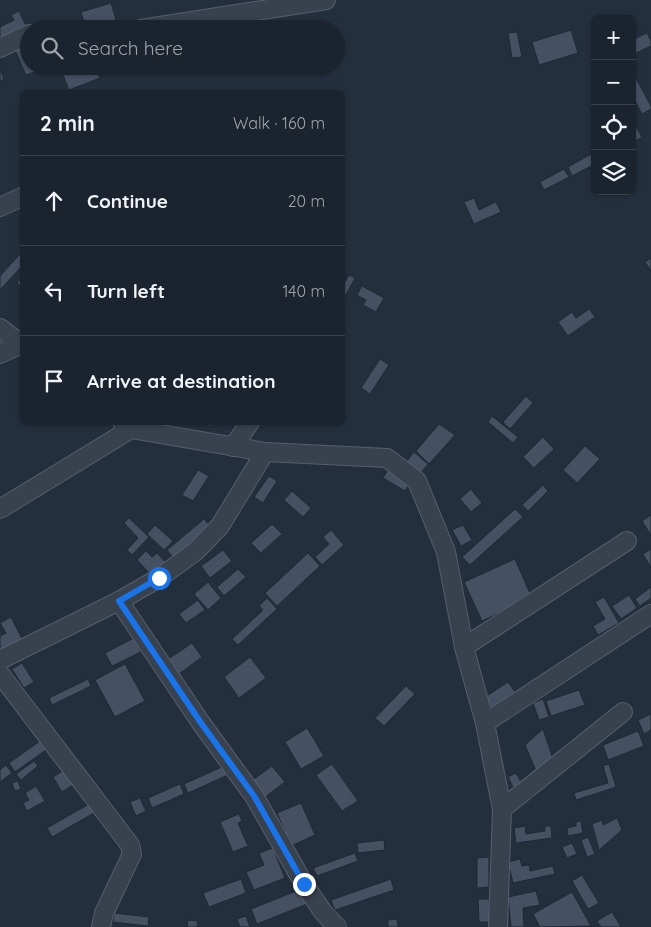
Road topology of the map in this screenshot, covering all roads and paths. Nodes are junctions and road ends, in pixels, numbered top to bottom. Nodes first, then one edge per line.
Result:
1 (326, 0) edge
2 (198, 20) edge
3 (20, 38) edge
4 (0, 48) edge
5 (20, 197) edge
6 (0, 207) edge
7 (0, 328) edge
8 (20, 343) edge
9 (20, 346) edge
10 (0, 354) edge
11 (248, 425) edge
12 (126, 426) edge
13 (233, 447) junction
14 (264, 452) junction
15 (0, 509) edge
16 (627, 541) dead end
17 (119, 601) junction
18 (651, 614) edge
19 (464, 647) junction
20 (0, 660) edge
21 (0, 674) edge
22 (623, 712) dead end
23 (485, 723) junction
24 (502, 809) junction
25 (101, 927) edge
26 (338, 927) edge
27 (498, 927) edge

1 - 2 street
3 - 4 street
5 - 6 street
7 - 8 street
9 - 10 street
11 - 13 street
12 - 13 street
12 - 15 street
13 - 14 street
14 - 17 street
14 - 19 street
16 - 19 street
17 - 20 street
17 - 26 street
18 - 23 street
19 - 23 street
21 - 25 street
22 - 24 street
23 - 24 street
24 - 27 street

